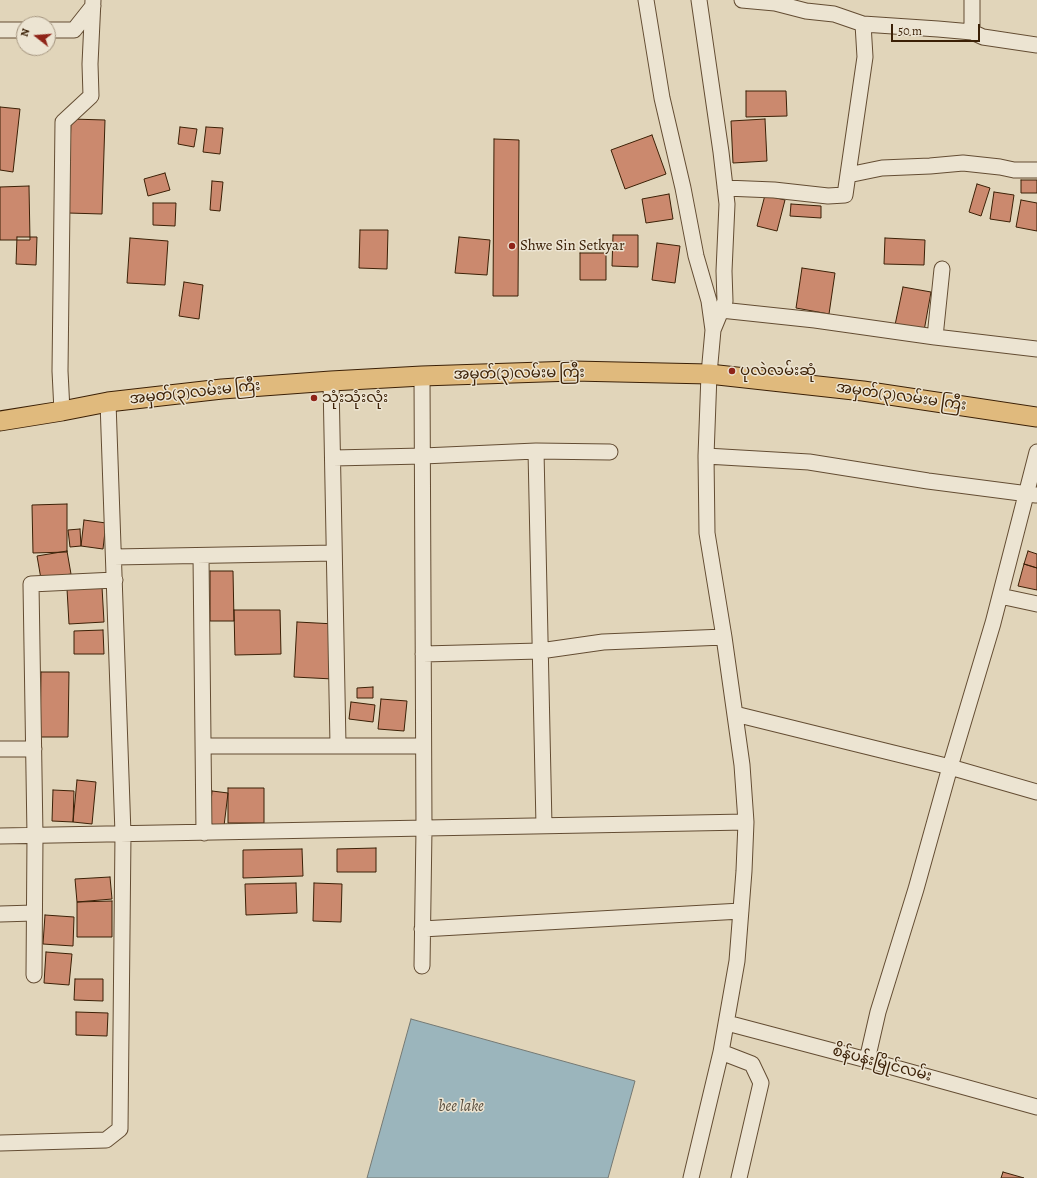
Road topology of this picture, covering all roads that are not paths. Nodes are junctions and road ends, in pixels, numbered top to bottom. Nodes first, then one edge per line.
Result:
1 (646, 0) edge
2 (699, 0) edge
3 (742, 0) edge
4 (972, 0) edge
5 (93, 3) edge
6 (863, 24) junction
7 (0, 30) edge
8 (16, 30) edge
9 (56, 30) edge
10 (972, 32) junction
11 (1037, 45) edge
12 (1037, 170) edge
13 (848, 176) junction
14 (725, 188) junction
15 (942, 269) dead end
16 (722, 310) junction
17 (713, 330) junction
18 (935, 337) junction
19 (1037, 349) edge
20 (709, 374) junction
21 (422, 376) junction
22 (331, 381) junction
23 (108, 402) junction
24 (62, 411) junction
25 (1037, 416) edge
26 (0, 421) edge
27 (536, 451) junction
28 (610, 452) dead end
29 (1037, 452) edge
30 (423, 456) junction
31 (706, 456) junction
32 (333, 458) junction
33 (1032, 495) edge
34 (334, 553) junction
35 (201, 556) junction
36 (114, 557) junction
37 (115, 580) junction
38 (1000, 596) junction
39 (1037, 604) edge
40 (724, 637) junction
41 (540, 651) junction
42 (423, 654) junction
43 (735, 714) junction
44 (338, 745) junction
45 (203, 746) junction
46 (423, 746) junction
47 (0, 750) edge
48 (34, 750) junction
49 (950, 767) junction
50 (1037, 792) edge
51 (746, 822) junction
52 (544, 826) junction
53 (424, 828) junction
54 (204, 833) junction
55 (123, 834) junction
56 (0, 836) edge
57 (35, 836) junction
58 (741, 911) junction
59 (34, 913) junction
60 (0, 914) edge
61 (422, 929) junction
62 (422, 966) dead end
63 (34, 975) dead end
64 (727, 1023) junction
65 (721, 1052) junction
66 (867, 1060) junction
67 (1037, 1107) edge
68 (0, 1143) edge
69 (692, 1178) edge
70 (739, 1178) edge

1 - 17 street
2 - 14 street
3 - 6 street
4 - 10 street
5 - 9 street
5 - 24 street
6 - 10 street
6 - 13 street
7 - 8 street
10 - 11 street
12 - 13 street
13 - 14 street
14 - 16 street
15 - 18 street
16 - 17 street
16 - 18 street
17 - 20 street
18 - 19 street
20 - 21 main road, အမှတ်(၃)လမ်းမ ကြီး
20 - 25 main road, အမှတ်(၃)လမ်းမ ကြီး
20 - 31 street
21 - 22 main road, အမှတ်(၃)လမ်းမ ကြီး
21 - 30 street
22 - 23 main road, အမှတ်(၃)လမ်းမ ကြီး
22 - 32 street
23 - 24 main road, အမှတ်(၃)လမ်းမ ကြီး
23 - 36 street
24 - 26 main road, အမှတ်(၃)လမ်းမ ကြီး
27 - 28 street
27 - 30 street
27 - 41 street
29 - 33 street
30 - 32 street
30 - 42 street
31 - 33 street
31 - 40 street
32 - 34 street
33 - 38 street
34 - 35 street
34 - 44 street
35 - 36 street
35 - 45 street
36 - 37 street
37 - 48 street
37 - 55 street
38 - 39 street
38 - 49 street
40 - 41 street
40 - 43 street
41 - 42 street
41 - 52 street
42 - 46 street
43 - 49 street
43 - 51 street
44 - 45 street
44 - 46 street
45 - 54 street
46 - 53 street
47 - 48 street
48 - 57 street
49 - 50 street
49 - 66 street
51 - 52 street
51 - 58 street
52 - 53 street
53 - 54 street
53 - 61 street
54 - 55 street
55 - 57 street
55 - 68 street
56 - 57 street
57 - 59 street
58 - 61 street
58 - 64 street
59 - 60 street
59 - 63 street
61 - 62 street
64 - 65 street
64 - 66 street, စိန်ပန်းမြိုင်လမ်း
65 - 69 street
65 - 70 street
66 - 67 street, စိန်ပန်းမြိုင်လမ်း

